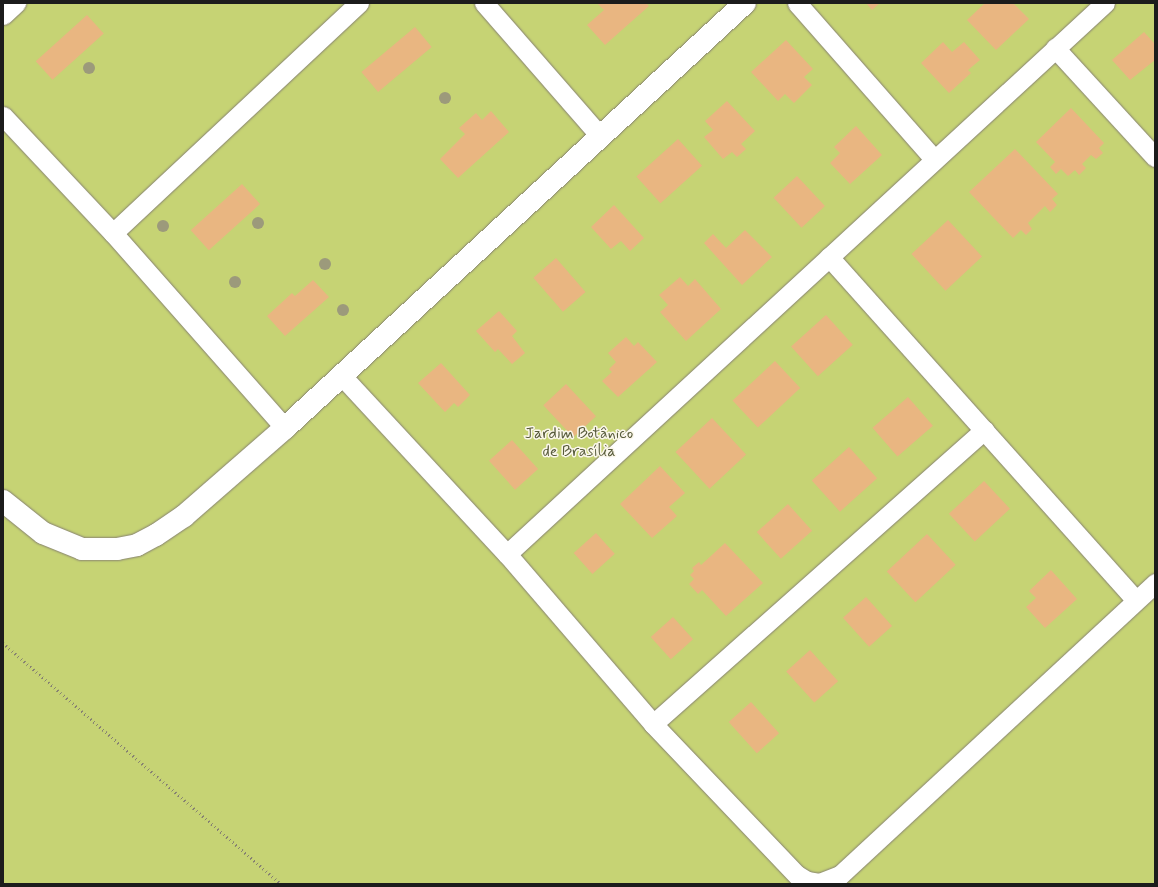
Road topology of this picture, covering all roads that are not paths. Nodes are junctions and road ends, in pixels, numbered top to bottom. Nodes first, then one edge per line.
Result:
1 (16, 3) edge
2 (359, 3) edge
3 (484, 3) edge
4 (745, 3) edge
5 (797, 3) edge
6 (1105, 3) edge
7 (3, 14) edge
8 (1055, 48) junction
9 (3, 116) edge
10 (600, 136) junction
11 (1155, 157) edge
12 (934, 159) junction
13 (113, 234) junction
14 (829, 257) junction
15 (341, 375) junction
16 (285, 428) junction
17 (984, 430) junction
18 (3, 501) edge
19 (507, 554) junction
20 (1155, 583) edge
21 (1136, 600) junction
22 (653, 724) junction

1 - 7 street
2 - 13 street
3 - 10 street
4 - 10 street
5 - 12 street
6 - 8 street
8 - 11 street
8 - 12 street
9 - 13 street
10 - 15 street
12 - 14 street
13 - 16 street
14 - 17 street
14 - 19 street
15 - 16 street
15 - 19 street
16 - 18 street
17 - 21 street
17 - 22 street
19 - 22 street
20 - 21 street
21 - 22 street

